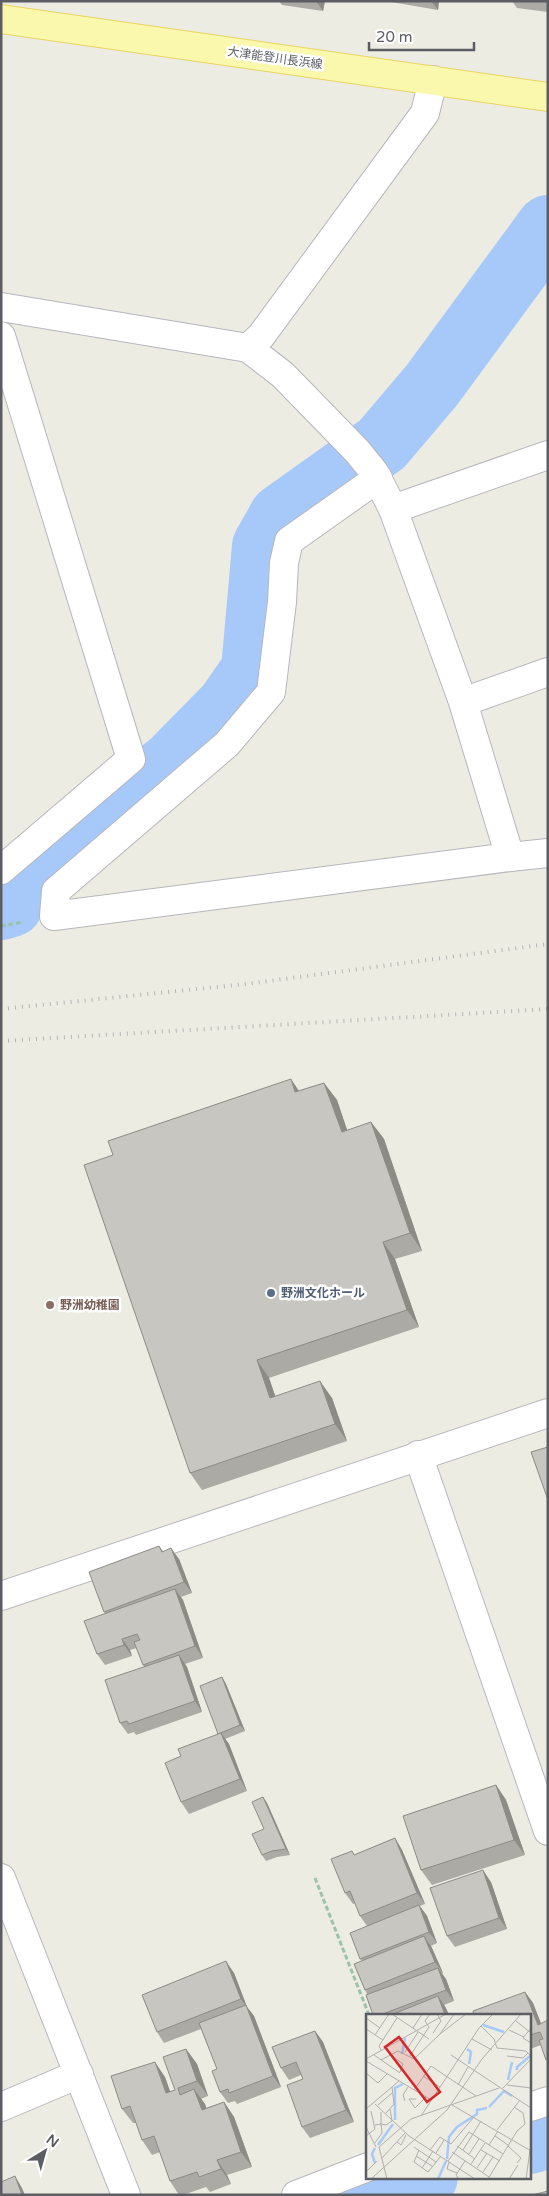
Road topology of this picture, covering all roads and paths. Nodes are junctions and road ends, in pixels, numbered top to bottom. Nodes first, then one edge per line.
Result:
1 (1, 19) edge
2 (433, 80) junction
3 (548, 97) edge
4 (1, 307) edge
5 (1, 336) edge
6 (248, 348) junction
7 (548, 455) edge
8 (376, 475) junction
9 (393, 509) junction
10 (548, 672) edge
11 (463, 702) junction
12 (548, 853) edge
13 (510, 857) junction
14 (1, 870) edge
15 (548, 1413) edge
16 (418, 1456) junction
17 (1, 1596) edge
18 (548, 1831) edge
19 (1, 1878) edge
20 (315, 1878) dead end
21 (369, 2014) edge
22 (80, 2074) junction
23 (548, 2101) edge
24 (532, 2106) edge
25 (1, 2107) edge
26 (366, 2168) edge
27 (126, 2195) edge
28 (296, 2195) edge

1 - 2 main road, 大津能登川長浜線
2 - 3 main road, 大津能登川長浜線
2 - 6 street
4 - 6 street
5 - 14 street
6 - 8 street
7 - 9 street
8 - 9 street
8 - 13 street
9 - 11 street
10 - 11 street
11 - 13 street
12 - 13 street
15 - 16 street
16 - 17 street
16 - 18 street
19 - 22 street
20 - 21 path
22 - 25 street
22 - 27 street
23 - 24 street
26 - 28 street

